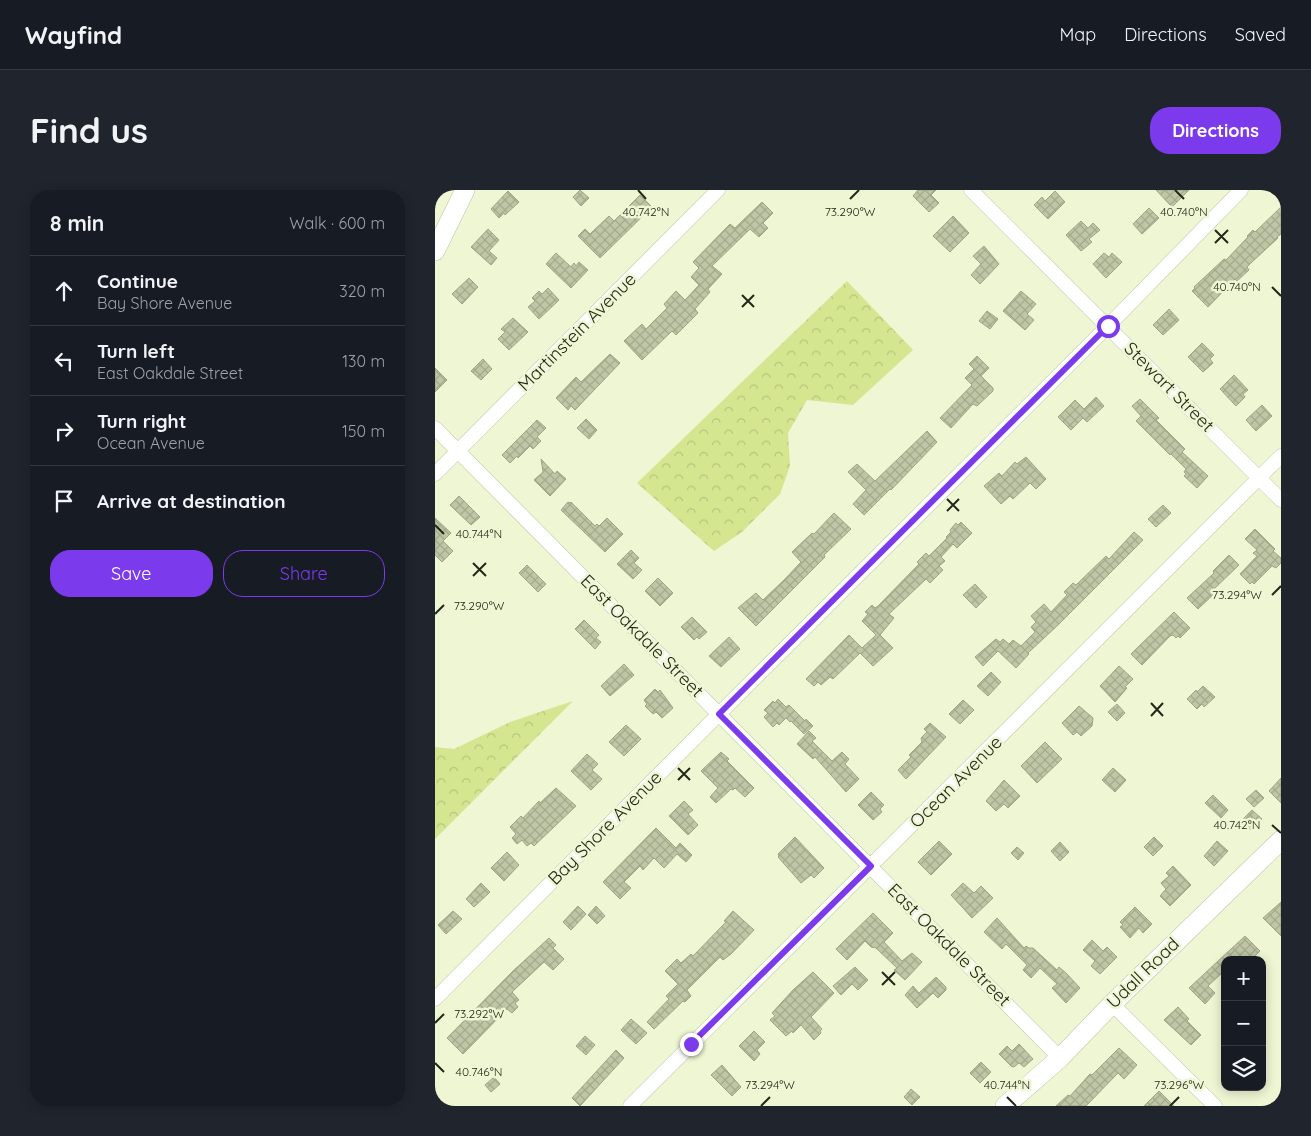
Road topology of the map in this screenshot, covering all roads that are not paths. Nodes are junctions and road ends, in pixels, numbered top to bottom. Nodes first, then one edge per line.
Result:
1 (465, 190) edge
2 (719, 190) edge
3 (971, 190) edge
4 (1241, 190) edge
5 (435, 251) edge
6 (1108, 326) junction
7 (435, 428) edge
8 (457, 451) junction
9 (1281, 456) edge
10 (435, 474) edge
11 (1260, 478) junction
12 (1281, 500) edge
13 (719, 714) junction
14 (1281, 840) edge
15 (871, 866) junction
16 (435, 999) edge
17 (1112, 1004) junction
18 (1060, 1058) junction
19 (630, 1106) edge
20 (1005, 1106) edge
21 (1215, 1106) edge

1 - 5 street
2 - 8 street, Martinstein Avenue
3 - 6 street, Stewart Street
4 - 6 street, Bay Shore Avenue
6 - 11 street, Stewart Street
6 - 13 street, Bay Shore Avenue
7 - 8 street, East Oakdale Street
8 - 10 street, Martinstein Avenue
8 - 13 street, East Oakdale Street
9 - 11 street, Ocean Avenue
11 - 12 street, Stewart Street
11 - 15 street, Ocean Avenue
13 - 15 street, East Oakdale Street
13 - 16 street, Bay Shore Avenue
14 - 17 street, Udall Road
15 - 18 street, East Oakdale Street
15 - 19 street, Ocean Avenue
17 - 18 street, Udall Road
17 - 21 street
18 - 20 street, Udall Road

